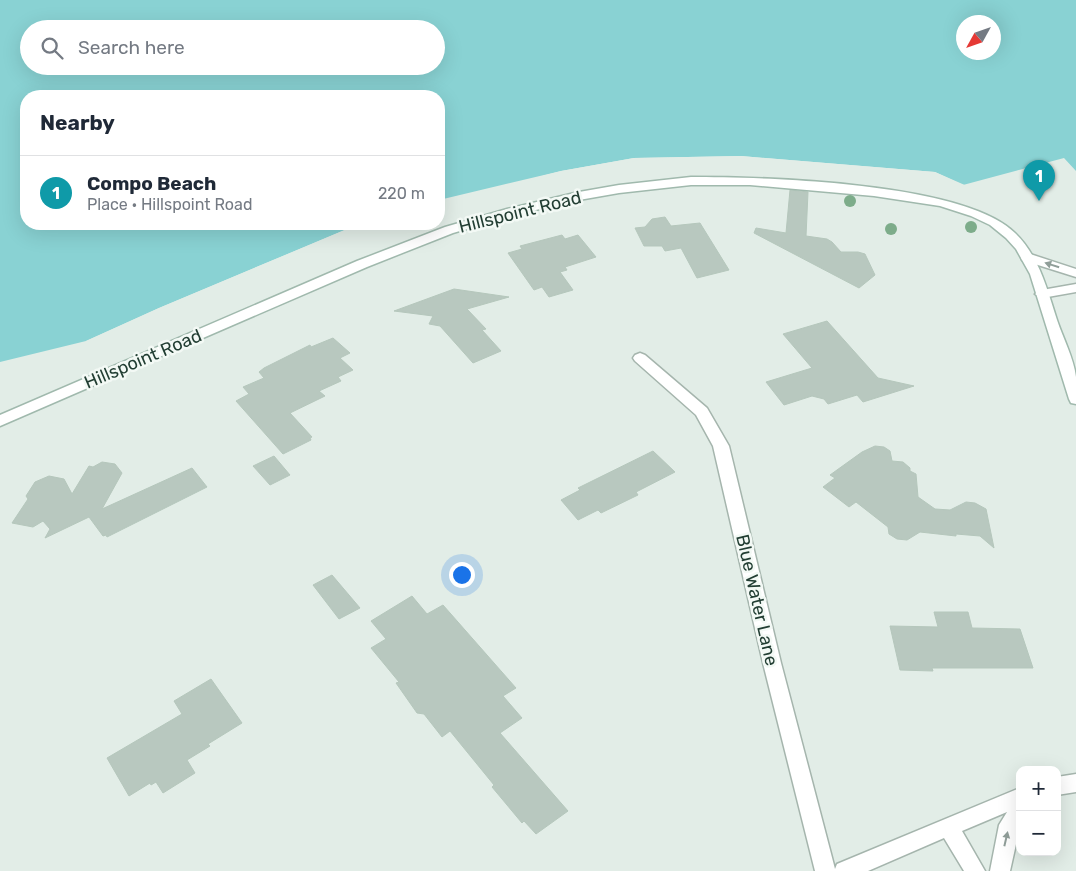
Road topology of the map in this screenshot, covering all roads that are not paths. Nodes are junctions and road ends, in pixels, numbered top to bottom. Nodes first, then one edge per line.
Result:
1 (1027, 257) junction
2 (1076, 273) edge
3 (1076, 288) edge
4 (1042, 294) junction
5 (640, 358) dead end
6 (1076, 399) edge
7 (0, 421) edge
8 (1076, 783) edge
9 (1061, 785) edge
10 (1016, 799) edge
11 (1019, 811) edge
12 (948, 826) junction
13 (825, 871) edge
14 (844, 871) edge
15 (975, 871) edge
16 (1000, 871) edge

2 -> 1 street
1 - 4 street, Hillspoint Road
1 - 7 street, Hillspoint Road
3 - 4 street
4 - 6 street, Hillspoint Road
5 - 13 street, Blue Water Lane
8 - 9 street
10 - 12 street
16 -> 11 street
12 - 14 street
12 - 15 street

